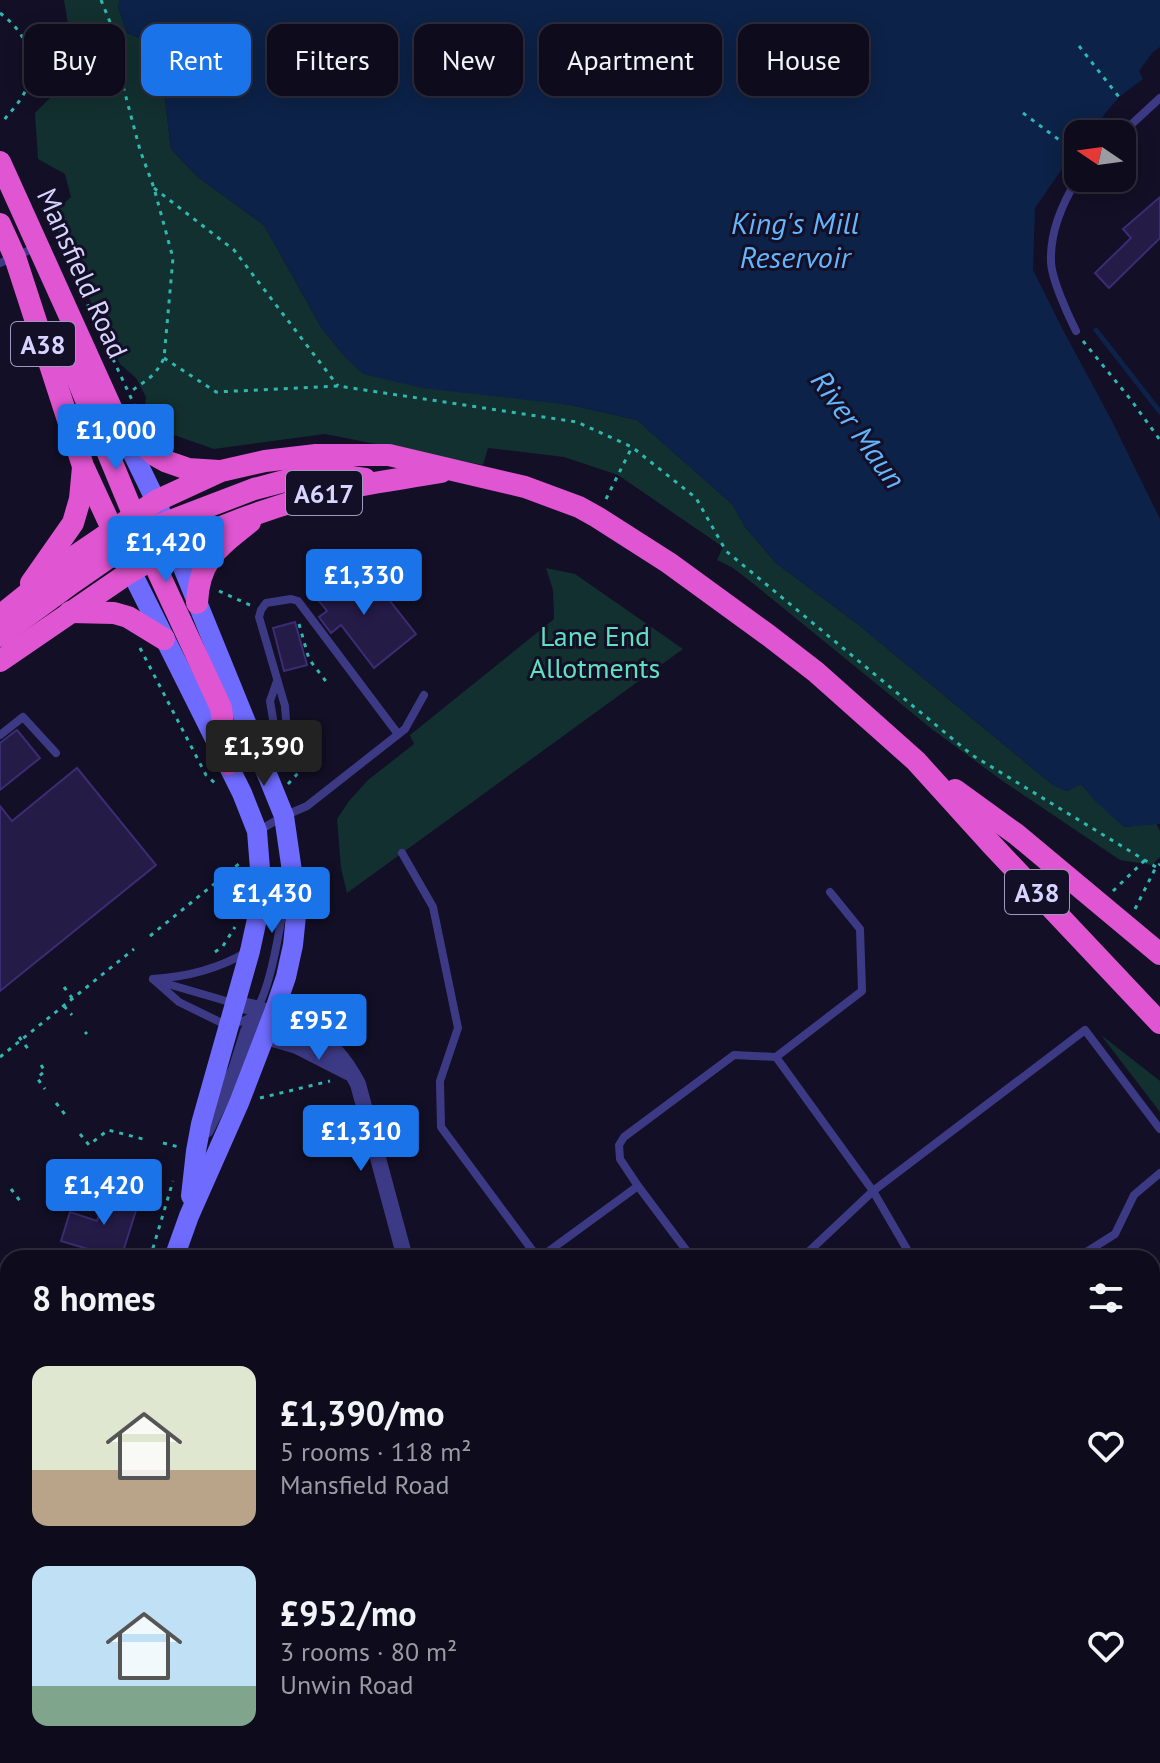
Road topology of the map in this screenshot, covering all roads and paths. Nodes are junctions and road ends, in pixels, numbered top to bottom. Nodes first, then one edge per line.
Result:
1 (101, 0) edge
2 (0, 13) edge
3 (110, 24) edge
4 (24, 37) edge
5 (1079, 46) dead end
6 (24, 92) edge
7 (125, 94) edge
8 (1119, 97) dead end
9 (1160, 98) edge
10 (1023, 113) dead end
11 (4, 120) dead end
12 (1136, 120) edge
13 (1064, 144) edge
14 (0, 162) edge
15 (154, 188) junction
16 (1071, 192) edge
17 (0, 224) edge
18 (46, 241) junction
19 (7, 260) edge
20 (64, 304) junction
21 (1076, 331) joint
22 (338, 386) dead end
23 (129, 393) junction
24 (118, 423) junction
25 (143, 425) dead end
26 (1160, 440) edge
27 (632, 447) dead end
28 (83, 466) junction
29 (451, 470) junction
30 (221, 471) junction
31 (386, 482) junction
32 (156, 501) junction
33 (263, 511) junction
34 (597, 517) junction
35 (140, 537) junction
36 (175, 549) junction
37 (130, 572) junction
38 (204, 595) junction
39 (257, 603) dead end
40 (9, 610) edge
41 (70, 612) junction
42 (298, 620) dead end
43 (0, 636) edge
44 (164, 639) junction
45 (139, 645) dead end
46 (0, 661) edge
47 (277, 681) junction
48 (328, 684) dead end
49 (424, 695) dead end
50 (398, 734) junction
51 (0, 735) edge
52 (283, 744) junction
53 (56, 753) dead end
54 (296, 757) joint
55 (916, 761) junction
56 (228, 764) junction
57 (285, 786) dead end
58 (224, 792) dead end
59 (284, 816) junction
60 (257, 831) junction
61 (402, 853) dead end
62 (244, 860) dead end
63 (1145, 860) dead end
64 (1160, 864) edge
65 (830, 892) dead end
66 (1100, 904) junction
67 (238, 921) dead end
68 (1126, 925) junction
69 (150, 936) dead end
70 (1156, 948) edge
71 (134, 949) dead end
72 (250, 951) junction
73 (214, 953) dead end
74 (153, 979) junction
75 (64, 987) dead end
76 (72, 998) junction
77 (234, 1003) junction
78 (64, 1005) junction
79 (266, 1010) junction
80 (72, 1015) dead end
81 (1160, 1023) edge
82 (247, 1032) junction
83 (20, 1038) junction
84 (29, 1050) dead end
85 (0, 1057) edge
86 (776, 1057) junction
87 (41, 1065) dead end
88 (353, 1075) junction
89 (45, 1089) dead end
90 (56, 1103) dead end
91 (239, 1103) junction
92 (67, 1117) dead end
93 (1160, 1129) edge
94 (80, 1134) dead end
95 (143, 1139) dead end
96 (163, 1143) dead end
97 (189, 1150) junction
98 (1160, 1173) edge
99 (638, 1186) junction
100 (11, 1189) dead end
101 (873, 1191) junction
102 (23, 1205) dead end
103 (189, 1216) junction
104 (177, 1250) edge
105 (403, 1250) edge
106 (532, 1250) edge
107 (550, 1250) edge
108 (686, 1250) edge
109 (810, 1250) edge
110 (907, 1250) edge
111 (1090, 1250) edge

1 - 3 path
2 - 4 path
5 - 8 path
6 - 11 path
7 - 15 path
9 - 12 lane
10 - 13 path
14 - 18 highway, Mansfield Road / A38
15 - 22 path
15 - 23 path
16 - 21 lane
17 - 19 highway, Mansfield Road / A38
18 - 19 lane
18 - 20 highway, Mansfield Road / A38
18 - 23 path
19 - 28 highway, Mansfield Road / A38
20 - 24 highway, Mansfield Road / A38
20 - 35 highway
21 - 26 path
23 - 25 path
24 - 30 highway
24 - 32 main road, Mansfield Road
27 - 34 path
28 - 35 highway, Mansfield Road / A38
28 - 40 highway
29 - 30 highway, A38
29 - 31 highway, A38
29 - 34 highway, A38
30 - 32 highway, A617
31 - 33 highway, A617
31 - 35 highway
32 - 35 highway, A617
33 - 36 highway, A617
33 - 38 highway
34 - 55 highway, A38
35 - 36 highway, A617
35 - 37 highway, A617
35 - 40 highway, A617
35 - 43 highway
35 - 56 highway
36 - 38 main road
37 - 41 highway, A617
37 - 44 main road
38 - 39 path
38 - 59 main road
41 - 44 highway
41 - 46 highway, A617
42 - 48 path
44 - 56 main road
45 - 58 path
47 - 50 lane
47 - 52 lane
47 - 52 lane
49 - 50 lane
50 - 59 lane
51 - 53 lane
52 - 54 lane
54 - 57 path
55 - 66 highway, A38
55 - 81 highway, A38
56 - 60 main road
59 - 60 lane
59 - 79 main road
60 - 72 main road
61 - 106 lane
62 - 69 path
63 - 66 path
64 - 68 path
65 - 86 lane
66 - 68 highway, A38
67 - 73 path
68 - 70 highway, A38
71 - 76 path
72 - 74 lane
72 - 77 main road
74 - 77 lane
74 - 82 lane
75 - 76 path
76 - 78 path
77 - 79 street
77 - 82 main road
78 - 80 path
78 - 83 path
79 - 82 main road
79 - 82 lane
79 - 88 street
82 - 88 street
82 - 91 main road
82 - 97 main road
83 - 84 path
83 - 85 path
86 - 99 lane
86 - 101 lane
87 - 89 path
88 - 91 path
88 - 105 street
90 - 92 path
91 - 103 main road
93 - 101 lane
94 - 95 path
96 - 97 path
97 - 103 main road
98 - 111 lane
99 - 107 lane
99 - 108 lane
100 - 102 path
101 - 109 lane
101 - 110 lane
103 - 104 main road

